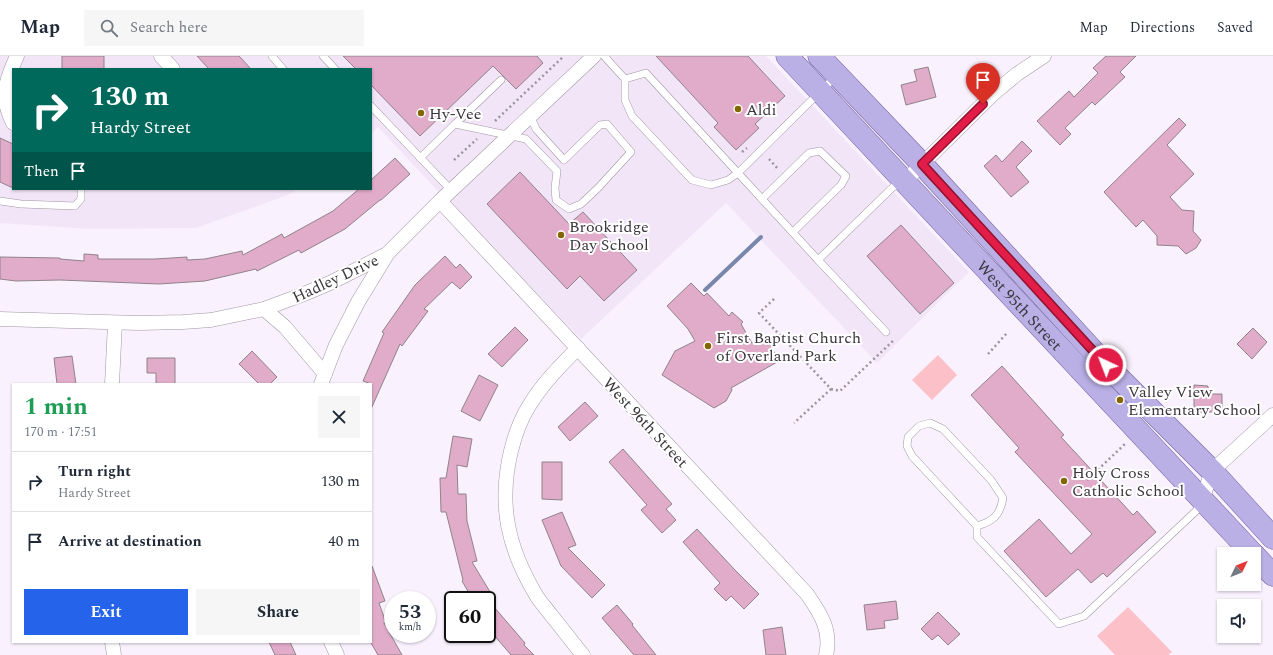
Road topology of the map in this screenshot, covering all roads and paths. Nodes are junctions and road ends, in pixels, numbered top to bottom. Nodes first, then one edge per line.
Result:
1 (17, 56) edge
2 (161, 56) edge
3 (272, 56) edge
4 (323, 56) edge
5 (564, 56) edge
6 (594, 56) edge
7 (604, 56) edge
8 (787, 56) edge
9 (819, 56) edge
10 (1044, 56) edge
11 (172, 68) edge
12 (282, 68) edge
13 (334, 68) edge
14 (837, 75) junction
15 (625, 79) junction
16 (501, 80) dead end
17 (820, 92) junction
18 (1, 99) edge
19 (372, 107) edge
20 (530, 115) junction
21 (12, 121) edge
22 (495, 121) dead end
23 (455, 124) junction
24 (509, 135) junction
25 (479, 137) dead end
26 (420, 158) junction
27 (769, 159) dead end
28 (454, 160) dead end
29 (922, 164) junction
30 (779, 170) dead end
31 (738, 173) junction
32 (904, 182) junction
33 (81, 190) edge
34 (451, 190) junction
35 (762, 199) junction
36 (0, 201) edge
37 (440, 201) junction
38 (793, 232) junction
39 (387, 254) junction
40 (818, 260) junction
41 (774, 299) dead end
42 (264, 309) junction
43 (0, 319) edge
44 (115, 323) junction
45 (886, 332) dead end
46 (1008, 333) dead end
47 (895, 339) dead end
48 (578, 348) junction
49 (988, 354) dead end
50 (323, 379) edge
51 (112, 383) edge
52 (831, 389) junction
53 (1273, 415) edge
54 (794, 423) dead end
55 (1129, 440) dead end
56 (1212, 471) junction
57 (1087, 480) dead end
58 (1202, 500) junction
59 (977, 526) junction
60 (1273, 538) edge
61 (1247, 547) edge
62 (1261, 561) edge
63 (1273, 574) edge
64 (112, 643) edge
65 (331, 643) edge
66 (114, 655) edge
67 (337, 655) edge
68 (583, 655) edge
69 (826, 655) edge

1 - 18 street
2 - 11 street
3 - 12 lane
4 - 13 lane
5 - 22 path
6 - 20 street, Hadley Drive
7 - 15 lane
8 - 17 main road, West 95th Street
9 - 14 main road, West 95th Street
10 - 29 street
14 - 17 lane
14 - 29 main road, West 95th Street
15 - 31 lane
15 - 31 lane
16 - 23 lane
17 - 31 lane
17 - 32 main road, West 95th Street
18 - 21 street
19 - 26 lane
20 - 24 street, Hadley Drive
20 - 24 lane
23 - 24 lane
23 - 26 lane
24 - 34 street, Hadley Drive
25 - 28 path
26 - 34 lane
27 - 30 path
29 - 32 street
29 - 56 main road, West 95th Street
31 - 35 lane
32 - 40 lane
32 - 58 main road, West 95th Street
33 - 36 lane
34 - 37 street, Hadley Drive
35 - 38 lane
35 - 38 lane
37 - 39 street, Hadley Drive
37 - 48 street, West 96th Street
38 - 40 lane
39 - 42 street, Hadley Drive
39 - 50 street
40 - 45 lane
41 - 52 path
42 - 44 street, Hadley Drive
42 - 50 street
43 - 44 street, Hadley Drive
44 - 51 street
46 - 49 path
47 - 52 path
48 - 68 street
48 - 69 street, West 96th Street
52 - 54 path
53 - 56 street
55 - 57 path
56 - 58 street
56 - 60 main road, West 95th Street
58 - 59 lane
58 - 61 main road, West 95th Street
59 - 59 lane
62 - 63 main road, West 95th Street
64 - 66 street
65 - 67 street

